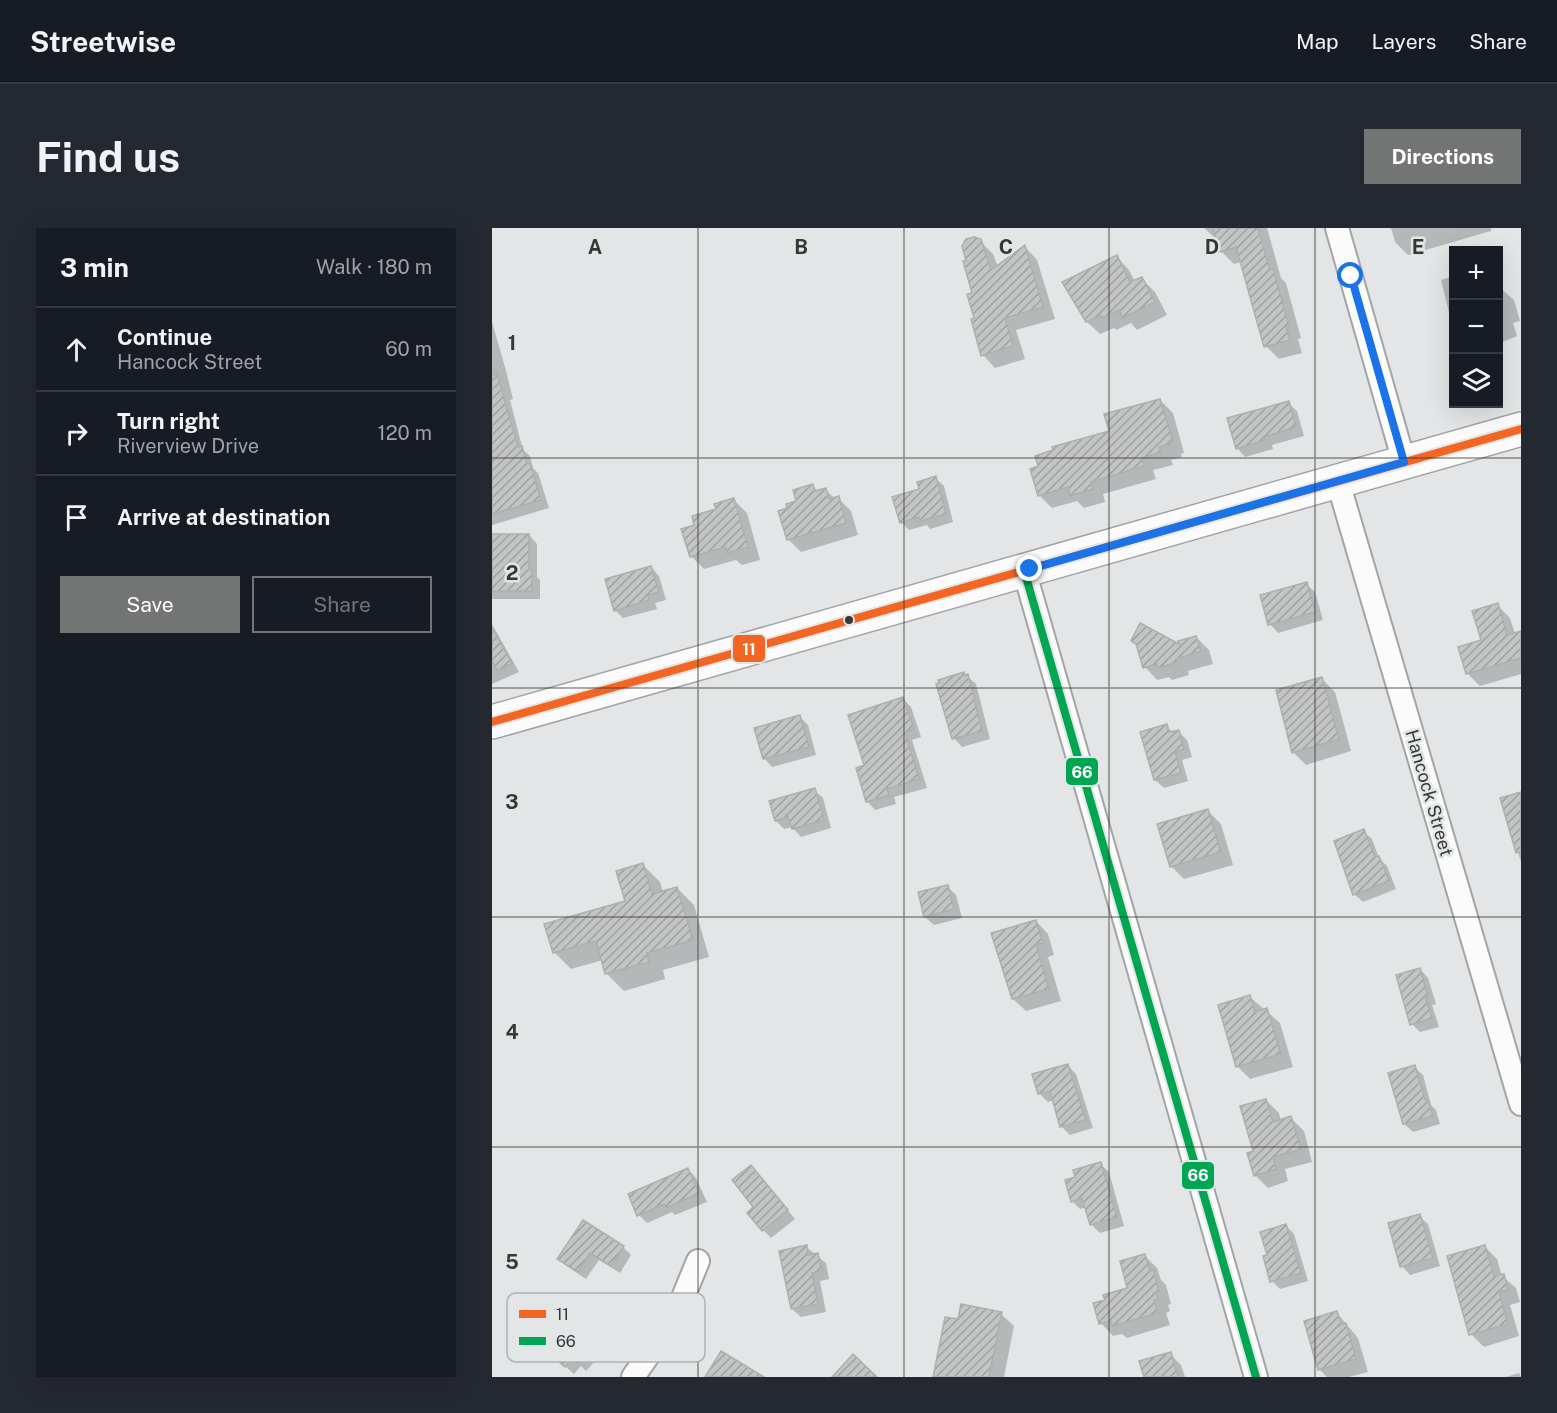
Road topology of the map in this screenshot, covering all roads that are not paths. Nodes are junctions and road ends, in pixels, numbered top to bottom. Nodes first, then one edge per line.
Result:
1 (1337, 228) edge
2 (1521, 429) edge
3 (1404, 462) junction
4 (1338, 482) junction
5 (1024, 570) junction
6 (492, 722) edge
7 (1521, 1104) edge
8 (698, 1261) dead end
9 (685, 1293) edge
10 (644, 1362) edge
11 (633, 1377) edge
12 (1256, 1377) edge

1 - 3 street
2 - 3 street
3 - 4 street
4 - 5 street
4 - 7 street, Hancock Street
5 - 6 street
5 - 12 street
8 - 9 street
10 - 11 street

